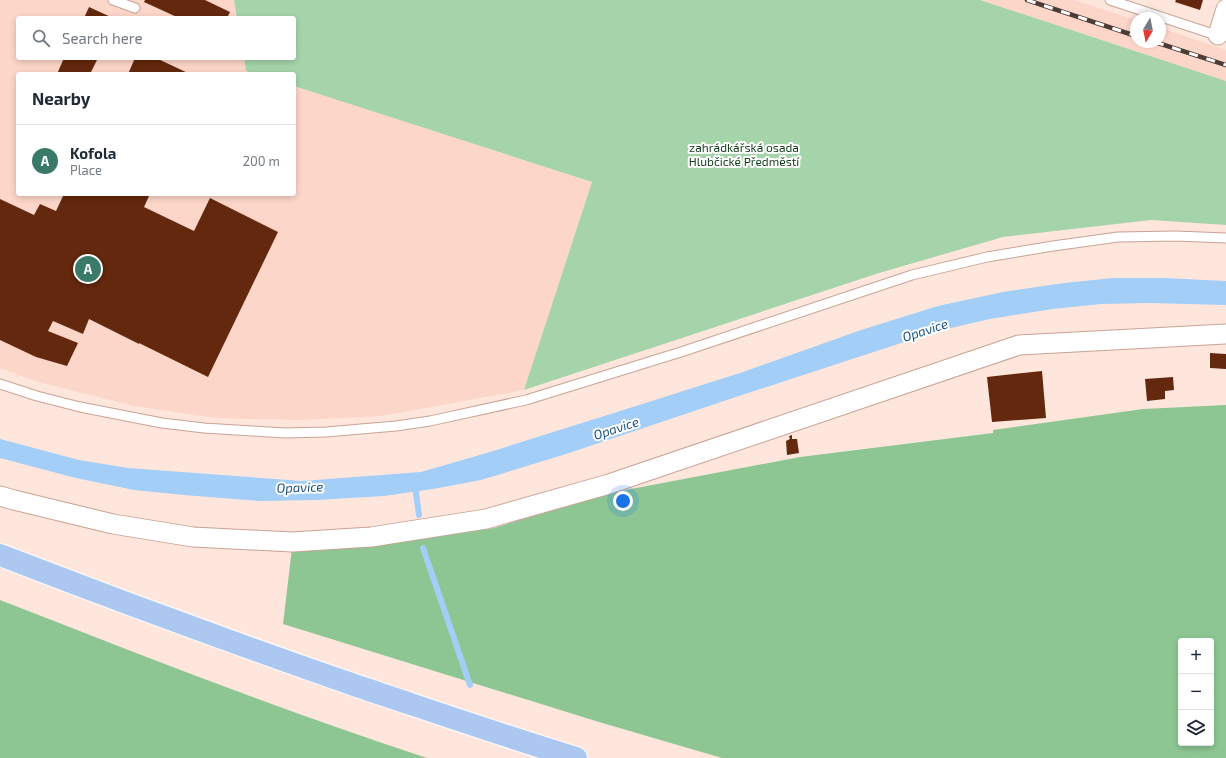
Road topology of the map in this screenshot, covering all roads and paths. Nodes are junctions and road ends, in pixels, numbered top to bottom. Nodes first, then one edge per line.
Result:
1 (113, 0) edge
2 (1110, 0) edge
3 (135, 8) dead end
4 (1226, 9) edge
5 (1222, 37) edge
6 (1226, 238) edge
7 (1226, 334) edge
8 (0, 384) edge
9 (0, 496) edge
10 (0, 554) edge
11 (576, 758) edge

1 - 3 lane
2 - 5 lane
4 - 5 street
6 - 8 lane
7 - 9 street
10 - 11 main road

